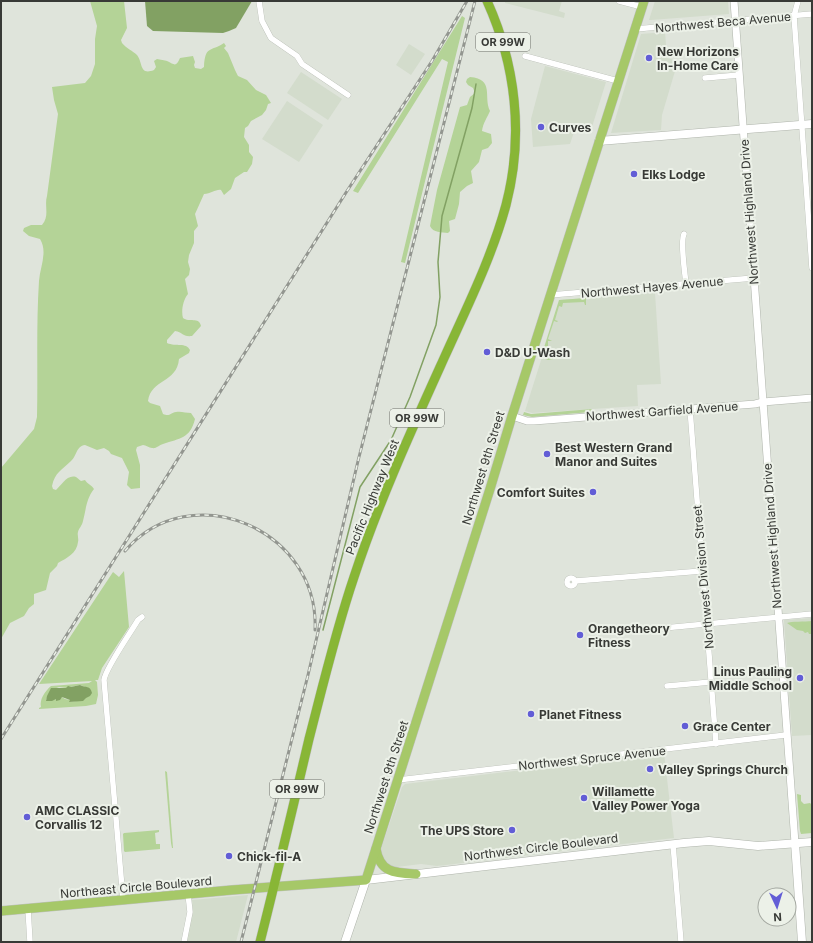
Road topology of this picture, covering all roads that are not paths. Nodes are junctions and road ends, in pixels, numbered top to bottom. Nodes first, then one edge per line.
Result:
1 (258, 1) edge
2 (619, 1) edge
3 (734, 1) edge
4 (798, 1) edge
5 (489, 4) edge
6 (643, 4) edge
7 (812, 14) edge
8 (794, 16) junction
9 (735, 21) junction
10 (635, 29) junction
11 (525, 56) dead end
12 (739, 75) junction
13 (705, 78) dead end
14 (618, 81) junction
15 (348, 95) dead end
16 (812, 124) edge
17 (802, 125) junction
18 (744, 129) junction
19 (599, 141) junction
20 (684, 234) dead end
21 (812, 268) edge
22 (754, 278) junction
23 (686, 284) junction
24 (550, 295) junction
25 (812, 398) edge
26 (763, 402) junction
27 (690, 409) junction
28 (512, 416) junction
29 (702, 571) junction
30 (575, 581) dead end
31 (812, 614) edge
32 (142, 617) dead end
33 (778, 617) junction
34 (706, 624) junction
35 (632, 631) dead end
36 (711, 682) junction
37 (667, 686) dead end
38 (786, 735) junction
39 (716, 744) junction
40 (398, 780) junction
41 (812, 842) edge
42 (673, 844) junction
43 (794, 844) junction
44 (376, 848) junction
45 (416, 874) junction
46 (366, 880) junction
47 (273, 886) junction
48 (188, 894) junction
49 (123, 899) junction
50 (28, 909) junction
51 (1, 911) edge
52 (30, 942) edge
53 (184, 942) edge
54 (260, 942) edge
55 (345, 942) edge
56 (680, 942) edge
57 (802, 942) edge

1 - 15 street
2 - 6 street
3 - 9 street, Northwest Highland Drive
4 - 8 street
5 - 47 highway, Pacific Highway West / OR 99W
6 - 10 main road, Northwest 9th Street
7 - 8 street, Northwest Beca Avenue
8 - 9 street, Northwest Beca Avenue
8 - 17 street
9 - 10 street, Northwest Beca Avenue
9 - 12 street, Northwest Highland Drive
10 - 14 main road, Northwest 9th Street
11 - 14 street
12 - 13 street
12 - 18 street, Northwest Highland Drive
14 - 19 main road, Northwest 9th Street
16 - 17 main road
17 - 18 main road
17 - 21 street
18 - 19 main road
18 - 22 street, Northwest Highland Drive
19 - 24 main road, Northwest 9th Street
20 - 23 street
22 - 23 street, Northwest Hayes Avenue
22 - 26 street, Northwest Highland Drive
23 - 24 street, Northwest Hayes Avenue
24 - 28 main road, Northwest 9th Street
25 - 26 street, Northwest Garfield Avenue
26 - 27 street, Northwest Garfield Avenue
26 - 33 street, Northwest Highland Drive
27 - 28 street, Northwest Garfield Avenue
27 - 29 street, Northwest Division Street
28 - 40 main road, Northwest 9th Street
29 - 30 street
29 - 34 street, Northwest Division Street
31 - 33 street
32 - 49 street
33 - 34 street
33 - 38 street, Northwest Highland Drive
34 - 35 street
34 - 36 street, Northwest Division Street
36 - 37 street
36 - 39 street, Northwest Division Street
38 - 39 street, Northwest Spruce Avenue
38 - 43 street, Northwest Highland Drive
39 - 40 street, Northwest Spruce Avenue
40 - 44 main road, Northwest 9th Street
41 - 43 main road, Northwest Circle Boulevard
42 - 43 main road, Northwest Circle Boulevard
42 - 45 main road, Northwest Circle Boulevard
42 - 56 street
43 - 57 main road, Northwest Highland Drive
44 - 45 main road
44 - 46 main road, Northwest 9th Street
45 - 46 main road, Northwest Circle Boulevard
46 - 47 main road, Northwest Circle Boulevard
46 - 55 main road, Northwest 9th Street
47 - 48 main road, Northeast Circle Boulevard
47 - 54 highway, Pacific Highway West / OR 99W
48 - 49 main road, Northeast Circle Boulevard
48 - 53 street
49 - 50 main road, Northeast Circle Boulevard
50 - 51 main road, Northeast Circle Boulevard
50 - 52 street

